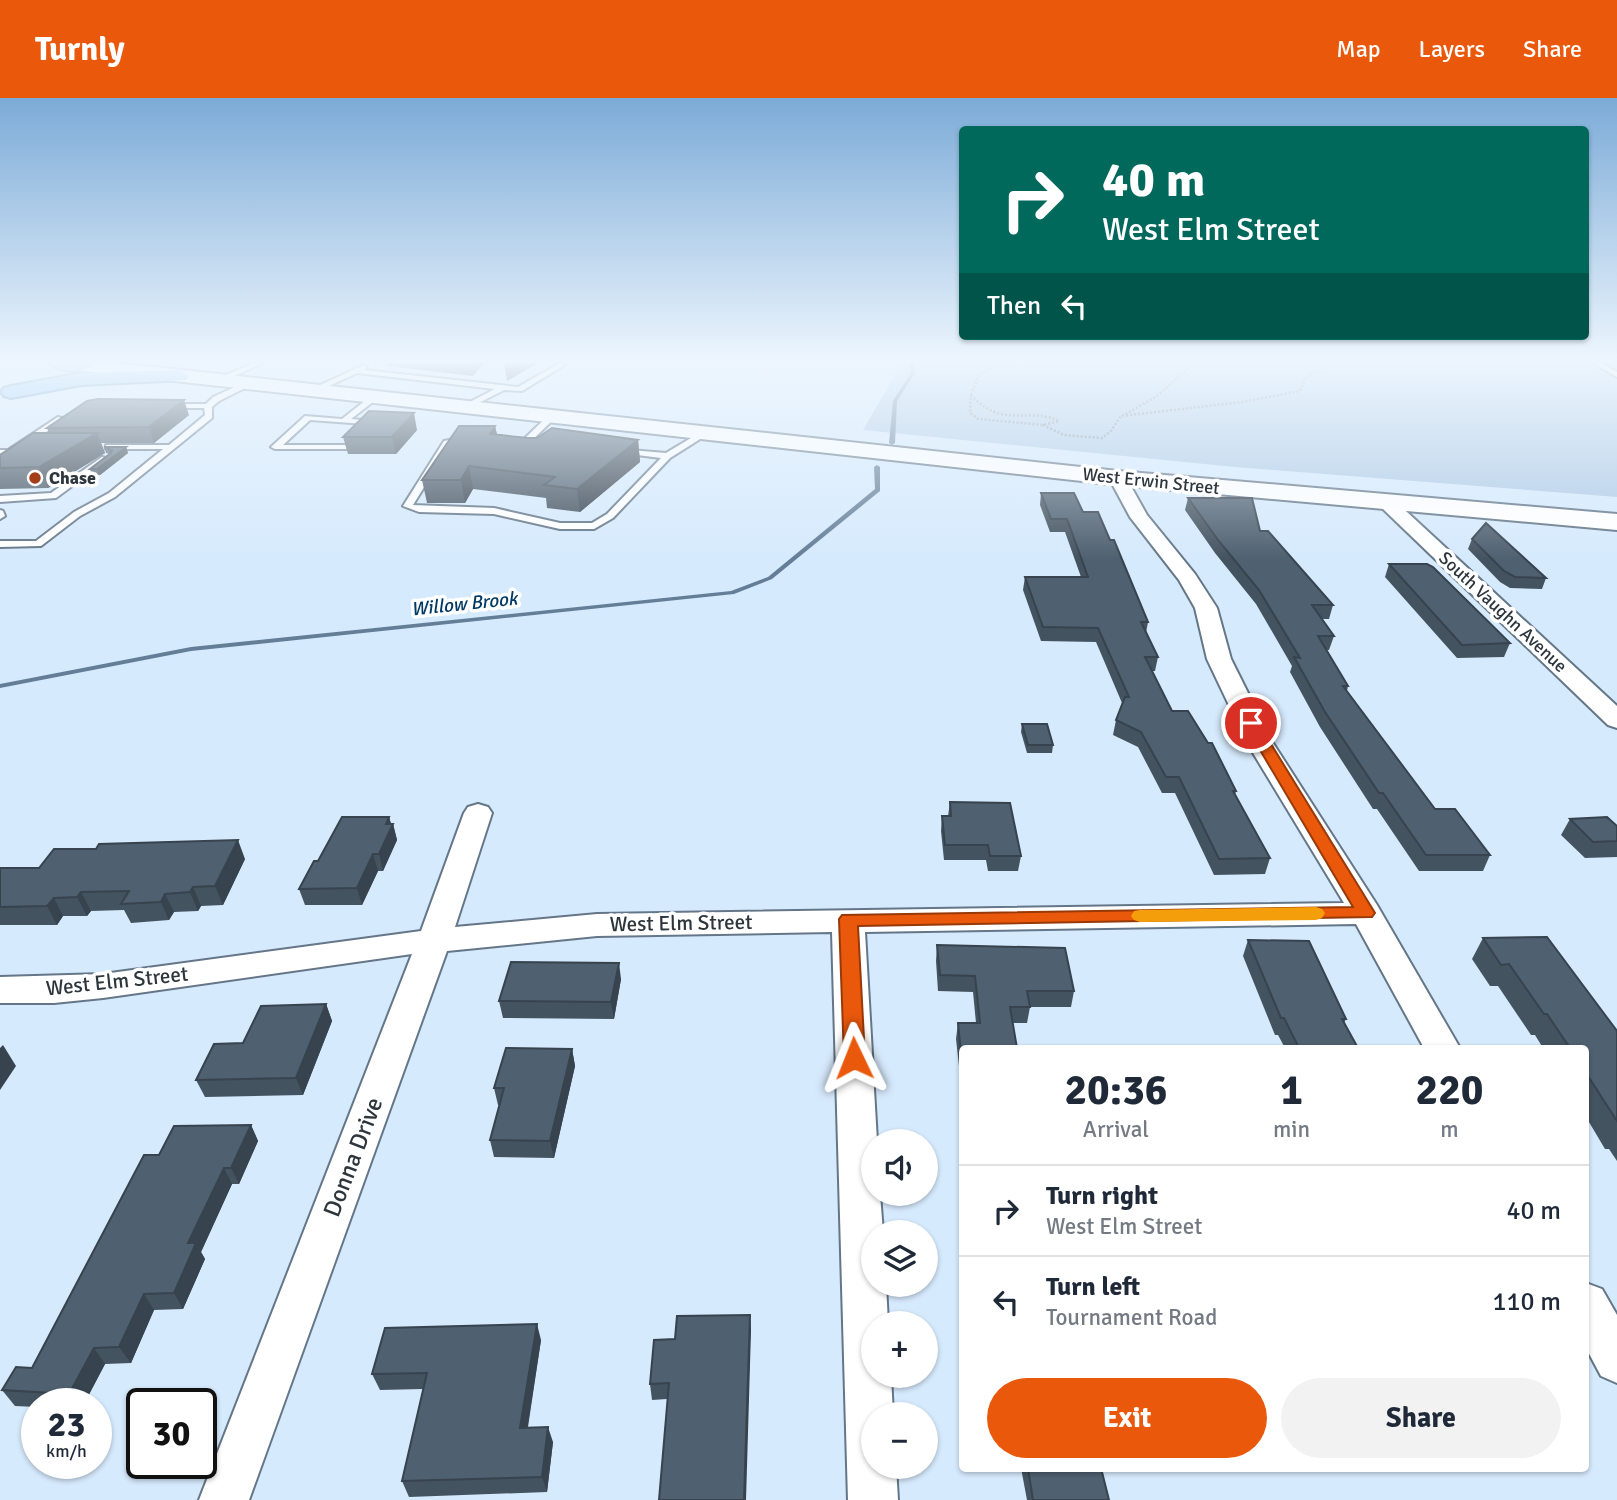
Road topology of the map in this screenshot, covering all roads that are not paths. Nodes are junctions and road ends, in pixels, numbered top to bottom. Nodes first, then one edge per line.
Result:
1 (45, 428) edge
2 (194, 428) edge
3 (296, 428) edge
4 (341, 428) edge
5 (540, 428) edge
6 (651, 428) edge
7 (337, 433) dead end
8 (704, 434) junction
9 (478, 440) edge
10 (502, 440) edge
11 (526, 441) junction
12 (539, 443) edge
13 (101, 447) edge
14 (171, 447) junction
15 (345, 447) edge
16 (32, 448) edge
17 (613, 450) edge
18 (5, 453) edge
19 (667, 456) junction
20 (108, 457) edge
21 (0, 460) edge
22 (1118, 478) junction
23 (0, 499) edge
24 (1388, 504) junction
25 (1617, 522) edge
26 (0, 544) edge
27 (1617, 720) edge
28 (478, 813) dead end
29 (1366, 913) junction
30 (848, 919) junction
31 (434, 941) junction
32 (0, 990) edge
33 (1440, 1045) edge
34 (1589, 1309) edge
35 (1617, 1360) edge
36 (224, 1500) edge
37 (873, 1500) edge

1 - 18 lane
2 - 14 lane
3 - 15 lane
4 - 7 lane
5 - 11 lane
6 - 8 main road, West Erwin Street
8 - 19 lane
8 - 22 main road, West Erwin Street
9 - 19 lane
10 - 11 lane
11 - 12 lane
13 - 14 lane
14 - 26 lane
16 - 18 lane
17 - 19 lane
18 - 21 lane
20 - 23 lane
22 - 24 main road, West Erwin Street
22 - 29 street
24 - 25 main road, West Erwin Street
24 - 27 street, South Vaughn Avenue
28 - 31 street, Donna Drive
29 - 30 street, West Elm Street
29 - 33 street
30 - 31 street, West Elm Street
30 - 37 street
31 - 32 street, West Elm Street
31 - 36 street, Donna Drive
34 - 35 street

